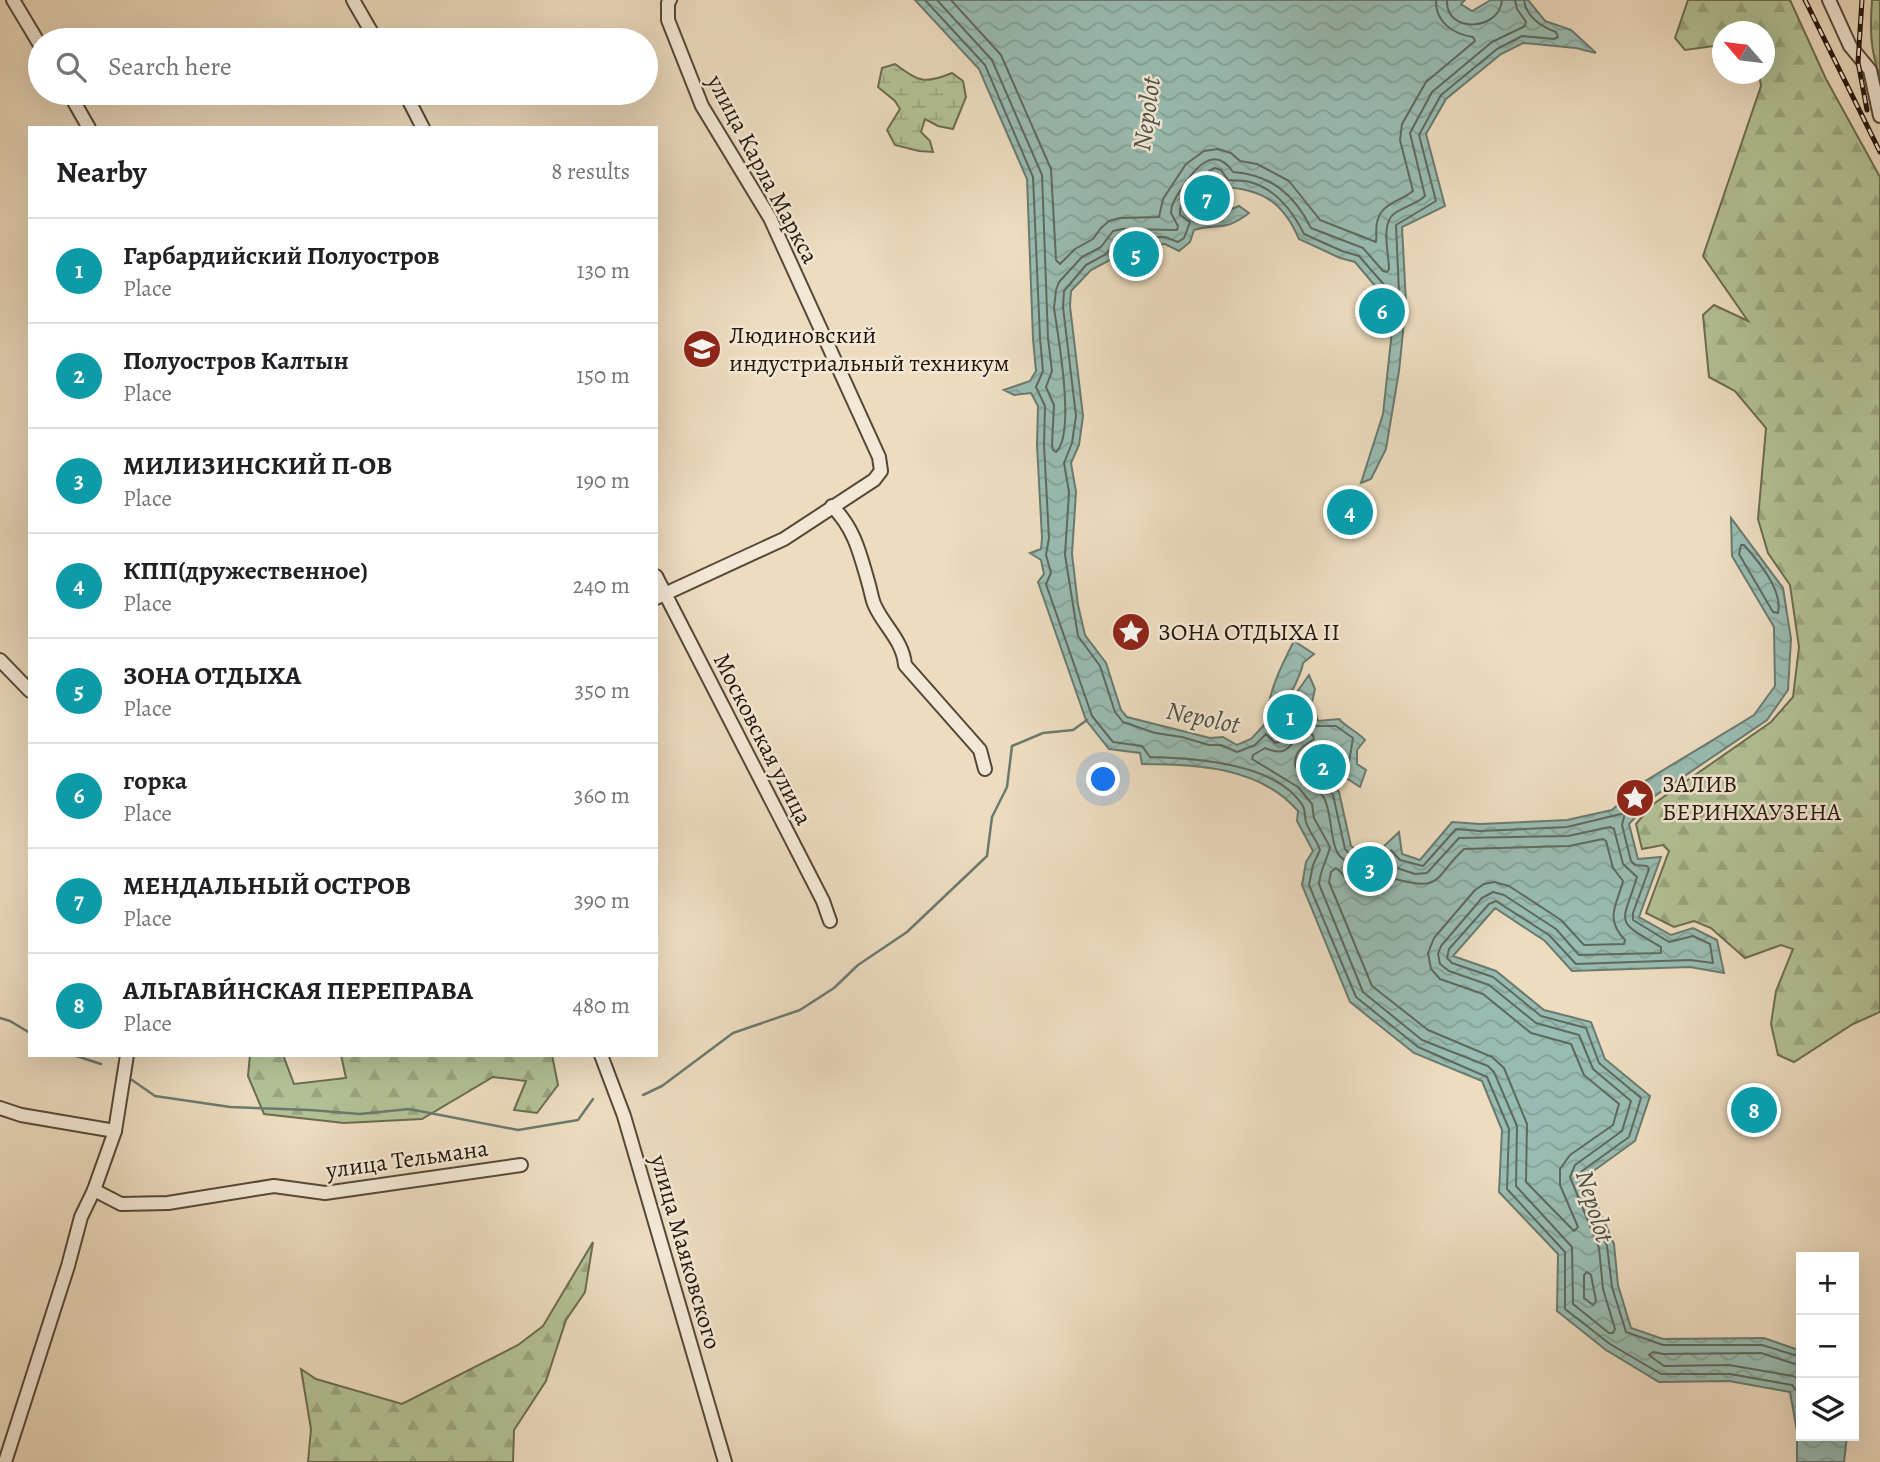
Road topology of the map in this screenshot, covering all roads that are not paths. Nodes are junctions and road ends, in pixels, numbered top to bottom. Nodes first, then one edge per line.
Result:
1 (13, 0) edge
2 (353, 0) edge
3 (670, 0) edge
4 (1829, 0) edge
5 (30, 28) edge
6 (369, 28) edge
7 (76, 105) edge
8 (411, 105) edge
9 (1880, 116) edge
10 (88, 126) edge
11 (422, 126) edge
12 (832, 506) junction
13 (660, 596) edge
14 (0, 660) edge
15 (28, 689) edge
16 (985, 769) dead end
17 (831, 921) dead end
18 (127, 1057) edge
19 (602, 1057) edge
20 (0, 1108) edge
21 (115, 1131) junction
22 (521, 1165) dead end
23 (94, 1190) junction
24 (5, 1462) edge
25 (726, 1462) edge

1 - 5 street
2 - 6 street
3 - 12 street, улица Карла Маркса
4 - 9 street
7 - 10 street
8 - 11 street
12 - 13 street
12 - 16 street
13 - 17 street, Московская улица
14 - 15 street
18 - 21 street
19 - 25 street, улица Маяковского
20 - 21 street
21 - 23 street
22 - 23 street, улица Тельмана
23 - 24 street

